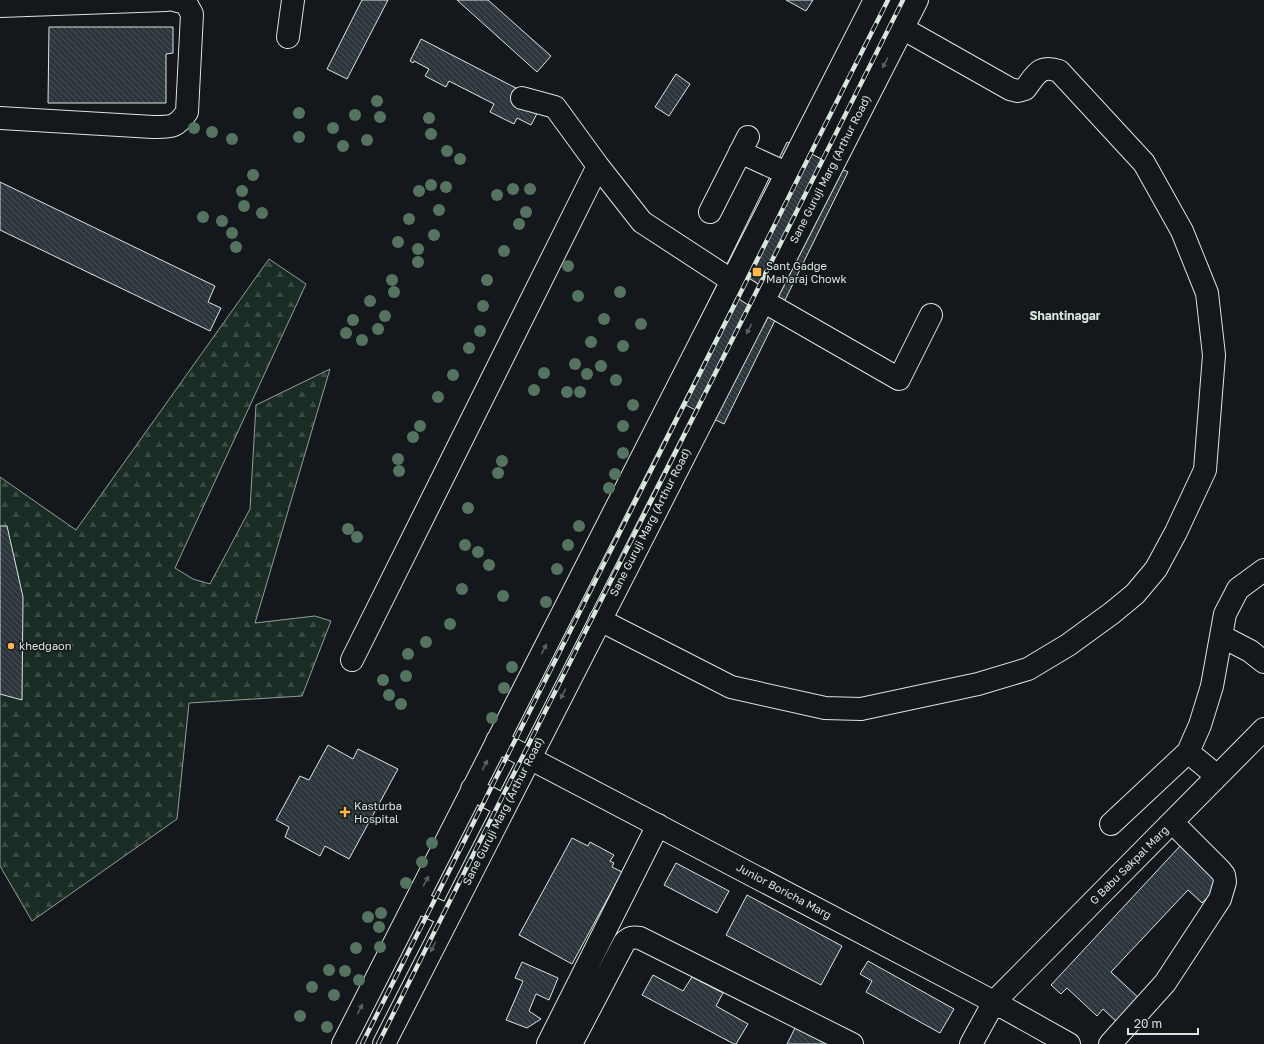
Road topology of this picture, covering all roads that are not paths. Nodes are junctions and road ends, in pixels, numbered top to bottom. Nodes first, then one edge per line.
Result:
1 (166, 0) edge
2 (174, 0) edge
3 (293, 0) edge
4 (875, 0) edge
5 (917, 0) edge
6 (0, 6) edge
7 (902, 28) junction
8 (288, 36) dead end
9 (522, 98) dead end
10 (0, 118) edge
11 (598, 166) junction
12 (786, 173) junction
13 (710, 212) dead end
14 (732, 281) junction
15 (763, 301) junction
16 (931, 315) dead end
17 (1264, 570) edge
18 (600, 620) junction
19 (1221, 636) junction
20 (352, 660) dead end
21 (1264, 662) edge
22 (1264, 728) edge
23 (497, 741) junction
24 (1188, 752) junction
25 (530, 757) junction
26 (1217, 776) junction
27 (472, 789) junction
28 (505, 806) junction
29 (1172, 822) junction
30 (1111, 824) dead end
31 (658, 825) junction
32 (416, 901) junction
33 (449, 916) junction
34 (994, 1002) junction
35 (343, 1044) edge
36 (384, 1044) edge
37 (548, 1044) edge
38 (571, 1044) edge
39 (852, 1044) edge
40 (971, 1044) edge
41 (1069, 1044) edge
42 (1110, 1044) edge

1 - 6 street
2 - 10 street
3 - 8 street
4 - 12 street
5 - 7 street, Sane Guruji Marg (Arthur Road)
7 -> 15 street, Sane Guruji Marg (Arthur Road)
7 - 18 street
9 - 11 street
11 - 14 street
11 - 20 street
12 - 13 street
12 - 14 street
14 - 15 street
23 -> 14 street
15 - 16 street
15 -> 18 street, Sane Guruji Marg (Arthur Road)
17 - 19 street
18 -> 25 street, Sane Guruji Marg (Arthur Road)
19 - 21 street
19 - 24 street
22 - 26 street, G Babu Sakpal Marg
23 - 25 street, Junior Boricha Marg
27 -> 23 street
24 - 26 street
24 - 30 street
25 - 28 street, Sane Guruji Marg (Arthur Road)
25 - 31 street, Junior Boricha Marg
26 - 29 street, G Babu Sakpal Marg
27 - 28 street
32 -> 27 street
28 - 33 street, Sane Guruji Marg (Arthur Road)
29 - 34 street, G Babu Sakpal Marg
29 - 42 street
31 - 34 street, Junior Boricha Marg
31 - 37 street
32 - 33 street
35 -> 32 street
33 -> 36 street, Sane Guruji Marg (Arthur Road)
34 - 40 street, G Babu Sakpal Marg
34 - 41 street, Junior Boricha Marg
38 - 39 street

